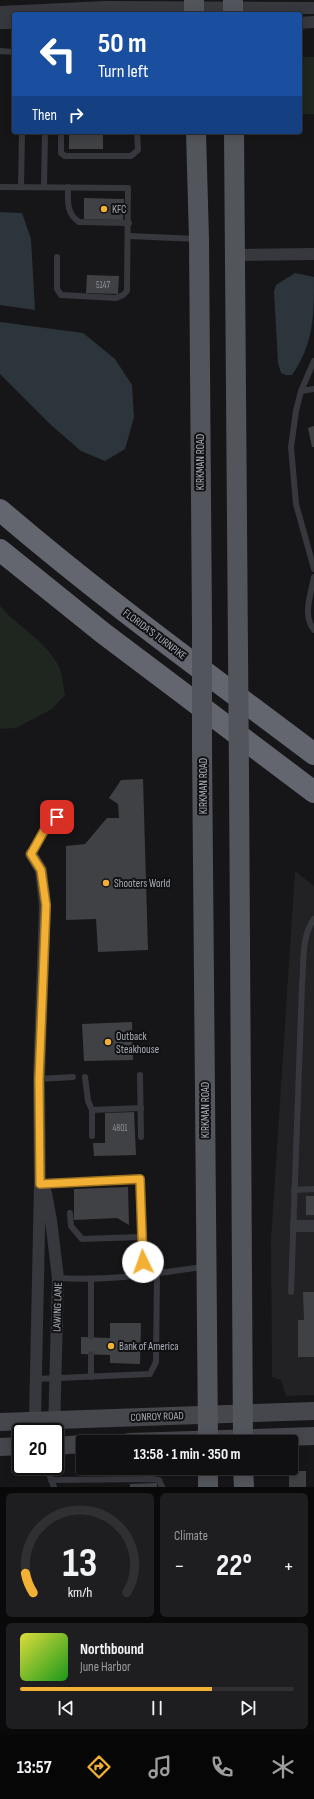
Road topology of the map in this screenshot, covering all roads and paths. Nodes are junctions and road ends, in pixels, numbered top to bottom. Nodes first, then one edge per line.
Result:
1 (111, 4) edge
2 (194, 7) edge
3 (233, 7) edge
4 (314, 8) edge
5 (47, 11) edge
6 (0, 12) edge
7 (314, 22) edge
8 (0, 23) edge
9 (302, 23) edge
10 (12, 24) edge
11 (0, 51) edge
12 (12, 52) edge
13 (22, 134) edge
14 (45, 134) edge
15 (61, 134) edge
16 (137, 134) edge
17 (196, 134) edge
18 (234, 134) edge
19 (0, 187) edge
20 (22, 187) junction
21 (44, 187) junction
22 (68, 187) junction
23 (128, 223) junction
24 (129, 236) junction
25 (198, 239) junction
26 (314, 254) edge
27 (235, 255) junction
28 (57, 257) dead end
29 (314, 361) edge
30 (314, 389) edge
31 (301, 391) junction
32 (0, 510) edge
33 (0, 550) edge
34 (314, 569) edge
35 (314, 577) edge
36 (314, 630) edge
37 (314, 754) edge
38 (314, 792) edge
39 (57, 817) dead end
40 (31, 854) joint
41 (314, 919) edge
42 (140, 1075) dead end
43 (73, 1077) dead end
44 (85, 1077) dead end
45 (39, 1079) junction
46 (141, 1108) junction
47 (92, 1110) junction
48 (92, 1136) dead end
49 (141, 1137) dead end
50 (40, 1184) junction
51 (314, 1189) edge
52 (294, 1190) junction
53 (70, 1213) dead end
54 (314, 1223) edge
55 (293, 1226) junction
56 (314, 1229) edge
57 (141, 1238) junction
58 (206, 1267) junction
59 (157, 1274) junction
60 (143, 1275) junction
61 (37, 1277) junction
62 (58, 1278) junction
63 (91, 1280) junction
64 (291, 1292) dead end
65 (91, 1337) dead end
66 (91, 1354) dead end
67 (91, 1377) junction
68 (36, 1379) junction
69 (55, 1379) junction
70 (314, 1411) edge
71 (207, 1414) junction
72 (243, 1414) junction
73 (35, 1420) junction
74 (0, 1422) edge
75 (45, 1423) edge
76 (55, 1423) edge
77 (64, 1425) edge
78 (208, 1435) edge
79 (243, 1435) edge
80 (314, 1436) edge
81 (298, 1437) edge
82 (76, 1444) edge
83 (64, 1445) edge
84 (12, 1446) edge
85 (0, 1447) edge
86 (48, 1475) edge
87 (208, 1475) edge
88 (244, 1475) edge
89 (51, 1480) junction
90 (116, 1480) junction
91 (54, 1487) edge
92 (118, 1487) edge
93 (162, 1487) edge
94 (208, 1487) edge
95 (244, 1487) edge

1 - 2 street
1 - 5 street
2 - 3 street
3 - 4 street
5 - 6 street
7 - 9 street
8 - 10 street
11 - 12 lane
13 - 20 lane
14 - 21 lane
15 - 16 lane
17 - 25 main road, KIRKMAN ROAD
18 - 27 main road
19 - 20 lane
20 - 21 lane
21 - 22 lane
22 - 23 lane
22 - 23 lane
23 - 24 lane
24 - 25 lane
24 - 28 lane
25 - 58 main road, KIRKMAN ROAD, bridge
26 - 27 street
27 - 72 main road, bridge
29 - 31 lane
30 - 31 lane
31 - 34 lane
32 - 37 highway, FLORIDA'S TURNPIKE
33 - 38 highway
35 - 36 lane
39 - 40 lane
40 - 45 street, LAWING LANE
41 - 52 lane
42 - 46 lane
43 - 45 lane
44 - 47 lane
45 - 50 street, LAWING LANE
46 - 47 lane
46 - 49 lane
47 - 48 lane
50 - 57 lane
50 - 61 street, LAWING LANE
50 - 62 street, LAWING LANE
51 - 52 lane
52 - 55 lane
53 - 57 lane
54 - 55 lane
55 - 56 lane
55 - 64 lane
57 - 60 lane
58 - 59 lane
58 - 71 main road, KIRKMAN ROAD
59 - 60 lane
59 - 67 lane
60 - 63 lane
61 - 62 street
61 - 68 street, LAWING LANE
62 - 63 lane
62 - 69 street, LAWING LANE
63 - 65 lane
66 - 67 lane
67 - 69 lane
68 - 69 lane
68 - 73 street, LAWING LANE
69 - 76 street, LAWING LANE
70 - 72 main road, CONROY ROAD
71 - 72 main road, CONROY ROAD
71 - 77 main road, CONROY ROAD
71 - 78 main road, KIRKMAN ROAD
72 - 79 main road
73 - 74 main road, CONROY ROAD
73 - 75 main road, CONROY ROAD
80 - 81 main road
82 - 83 main road
84 - 85 main road
86 - 89 lane
87 - 94 main road
88 - 95 main road
89 - 90 lane
89 - 91 lane
90 - 92 lane
90 - 93 lane

